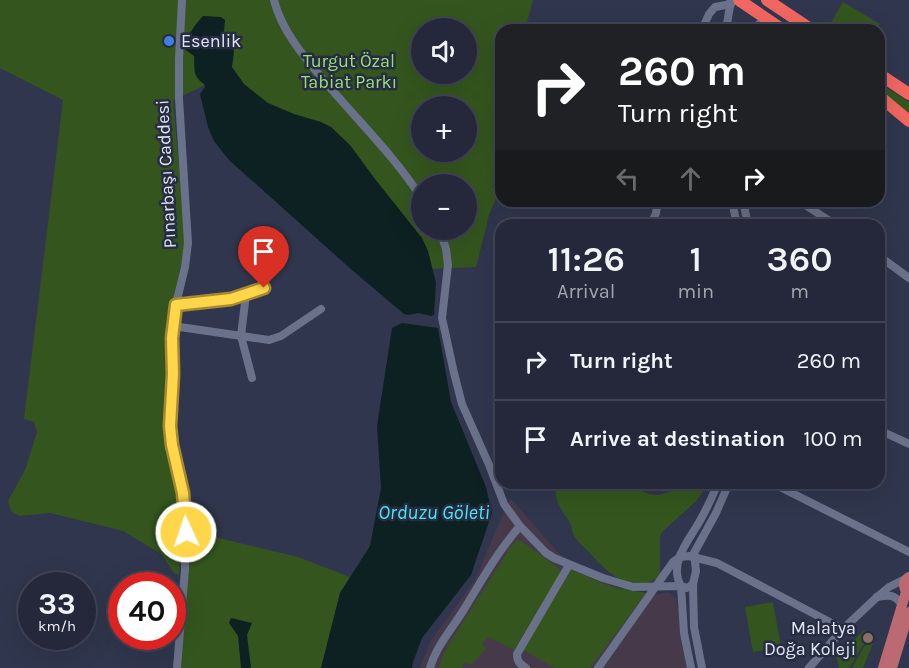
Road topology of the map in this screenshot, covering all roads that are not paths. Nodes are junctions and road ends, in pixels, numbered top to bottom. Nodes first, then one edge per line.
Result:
1 (182, 0) edge
2 (274, 0) edge
3 (767, 0) edge
4 (734, 1) edge
5 (766, 18) junction
6 (705, 24) edge
7 (728, 24) edge
8 (759, 24) edge
9 (774, 24) edge
10 (803, 24) edge
11 (885, 78) edge
12 (909, 94) edge
13 (885, 101) edge
14 (909, 121) edge
15 (411, 183) edge
16 (808, 207) edge
17 (827, 219) edge
18 (443, 240) edge
19 (885, 260) edge
20 (909, 278) edge
21 (264, 288) dead end
22 (246, 294) junction
23 (176, 305) junction
24 (321, 309) dead end
25 (173, 326) junction
26 (241, 336) junction
27 (252, 378) dead end
28 (885, 433) edge
29 (909, 444) edge
30 (495, 480) edge
31 (498, 489) edge
32 (715, 489) edge
33 (726, 489) edge
34 (784, 489) edge
35 (520, 526) junction
36 (909, 552) edge
37 (680, 557) junction
38 (694, 557) junction
39 (710, 561) junction
40 (569, 565) junction
41 (696, 572) junction
42 (693, 584) junction
43 (681, 585) junction
44 (907, 586) edge
45 (654, 587) junction
46 (880, 595) junction
47 (906, 608) edge
48 (843, 629) junction
49 (177, 668) edge
50 (430, 668) edge
51 (526, 668) edge
52 (598, 668) edge
53 (691, 668) edge
54 (702, 668) edge
55 (809, 668) edge
56 (883, 668) edge
57 (892, 668) edge

1 - 23 street, Pınarbaşı Caddesi
2 - 15 street
3 - 10 highway
4 - 5 highway
4 - 6 street
4 - 7 street
5 - 8 street
5 - 9 highway
11 - 12 highway
13 - 14 highway
16 - 17 street
18 - 30 street
19 - 20 street
21 - 22 street
22 - 23 street
22 - 26 street
23 - 25 street, Pınarbaşı Caddesi
24 - 26 street
25 - 26 street
25 - 49 street, Pınarbaşı Caddesi
26 - 27 street
28 - 29 street
31 - 35 street
32 - 37 street
33 - 38 street
34 - 36 street
35 - 40 street
35 - 50 street
37 - 38 street
37 - 43 street
37 - 45 street
38 - 39 street
38 - 41 street
39 - 41 street
39 - 48 street
40 - 45 street
40 - 51 street
41 - 42 street
42 - 43 street
42 - 54 street
43 - 45 street
43 - 53 street
44 - 46 street
44 - 47 main road
45 - 52 street
46 - 47 street
46 - 48 street
47 - 56 main road
47 - 57 main road
48 - 55 street

